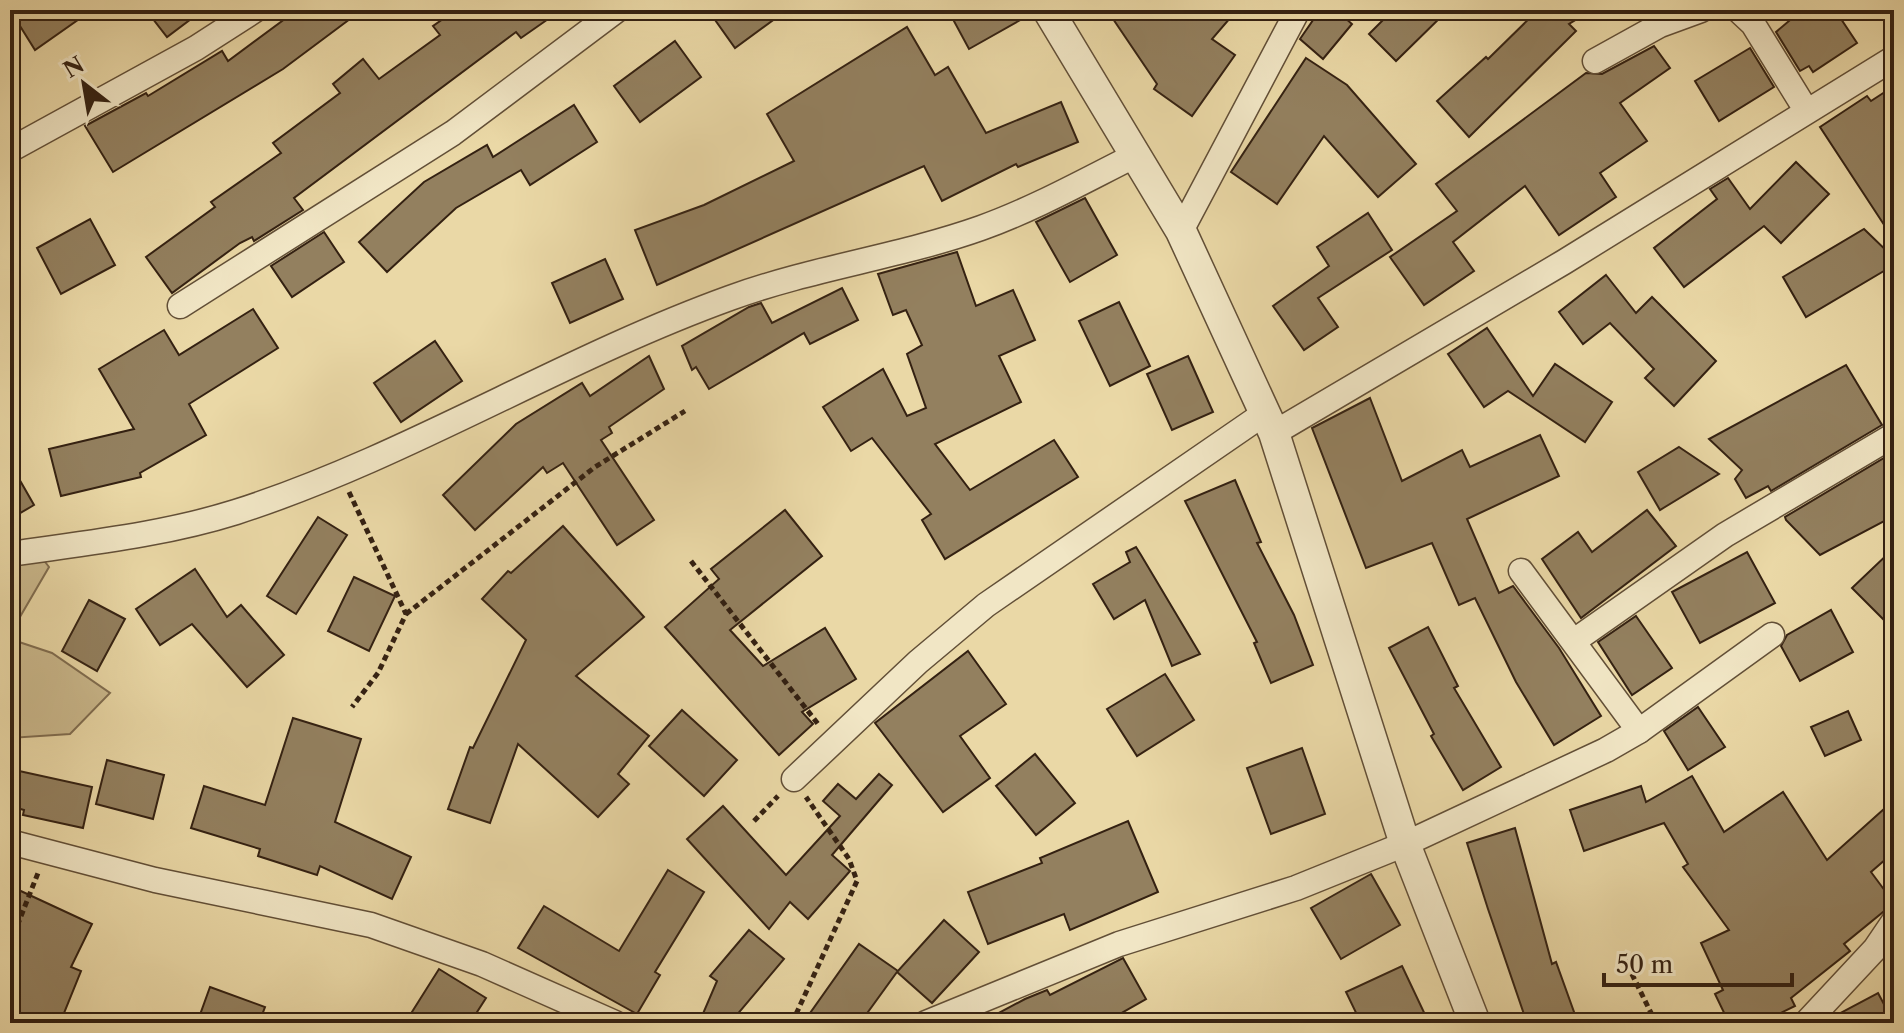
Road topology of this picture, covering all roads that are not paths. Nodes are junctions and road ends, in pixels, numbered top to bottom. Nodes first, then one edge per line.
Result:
1 (255, 10) edge
2 (617, 10) edge
3 (1048, 10) edge
4 (1298, 10) edge
5 (1701, 10) edge
6 (1738, 10) edge
7 (1894, 58) edge
8 (1595, 61) dead end
9 (1806, 110) junction
10 (10, 150) edge
11 (1134, 156) junction
12 (1181, 231) junction
13 (180, 306) dead end
14 (1269, 423) junction
15 (1894, 435) edge
16 (10, 554) edge
17 (1521, 571) dead end
18 (1772, 635) dead end
19 (1574, 641) junction
20 (1639, 731) junction
21 (794, 779) road end
22 (10, 842) edge
23 (1405, 844) junction
24 (1894, 921) edge
25 (615, 1023) edge
26 (926, 1023) edge
27 (1475, 1023) edge
28 (1806, 1023) edge

1 - 10 street
2 - 13 street
3 - 11 street
4 - 12 street
5 - 8 street
6 - 9 street
7 - 9 street
9 - 14 street
11 - 12 street
11 - 16 street
12 - 14 street
14 - 21 street
14 - 23 street
15 - 19 street
17 - 19 street
18 - 20 street
19 - 20 street
20 - 23 street
22 - 25 street
23 - 26 street
23 - 27 street
24 - 28 street

